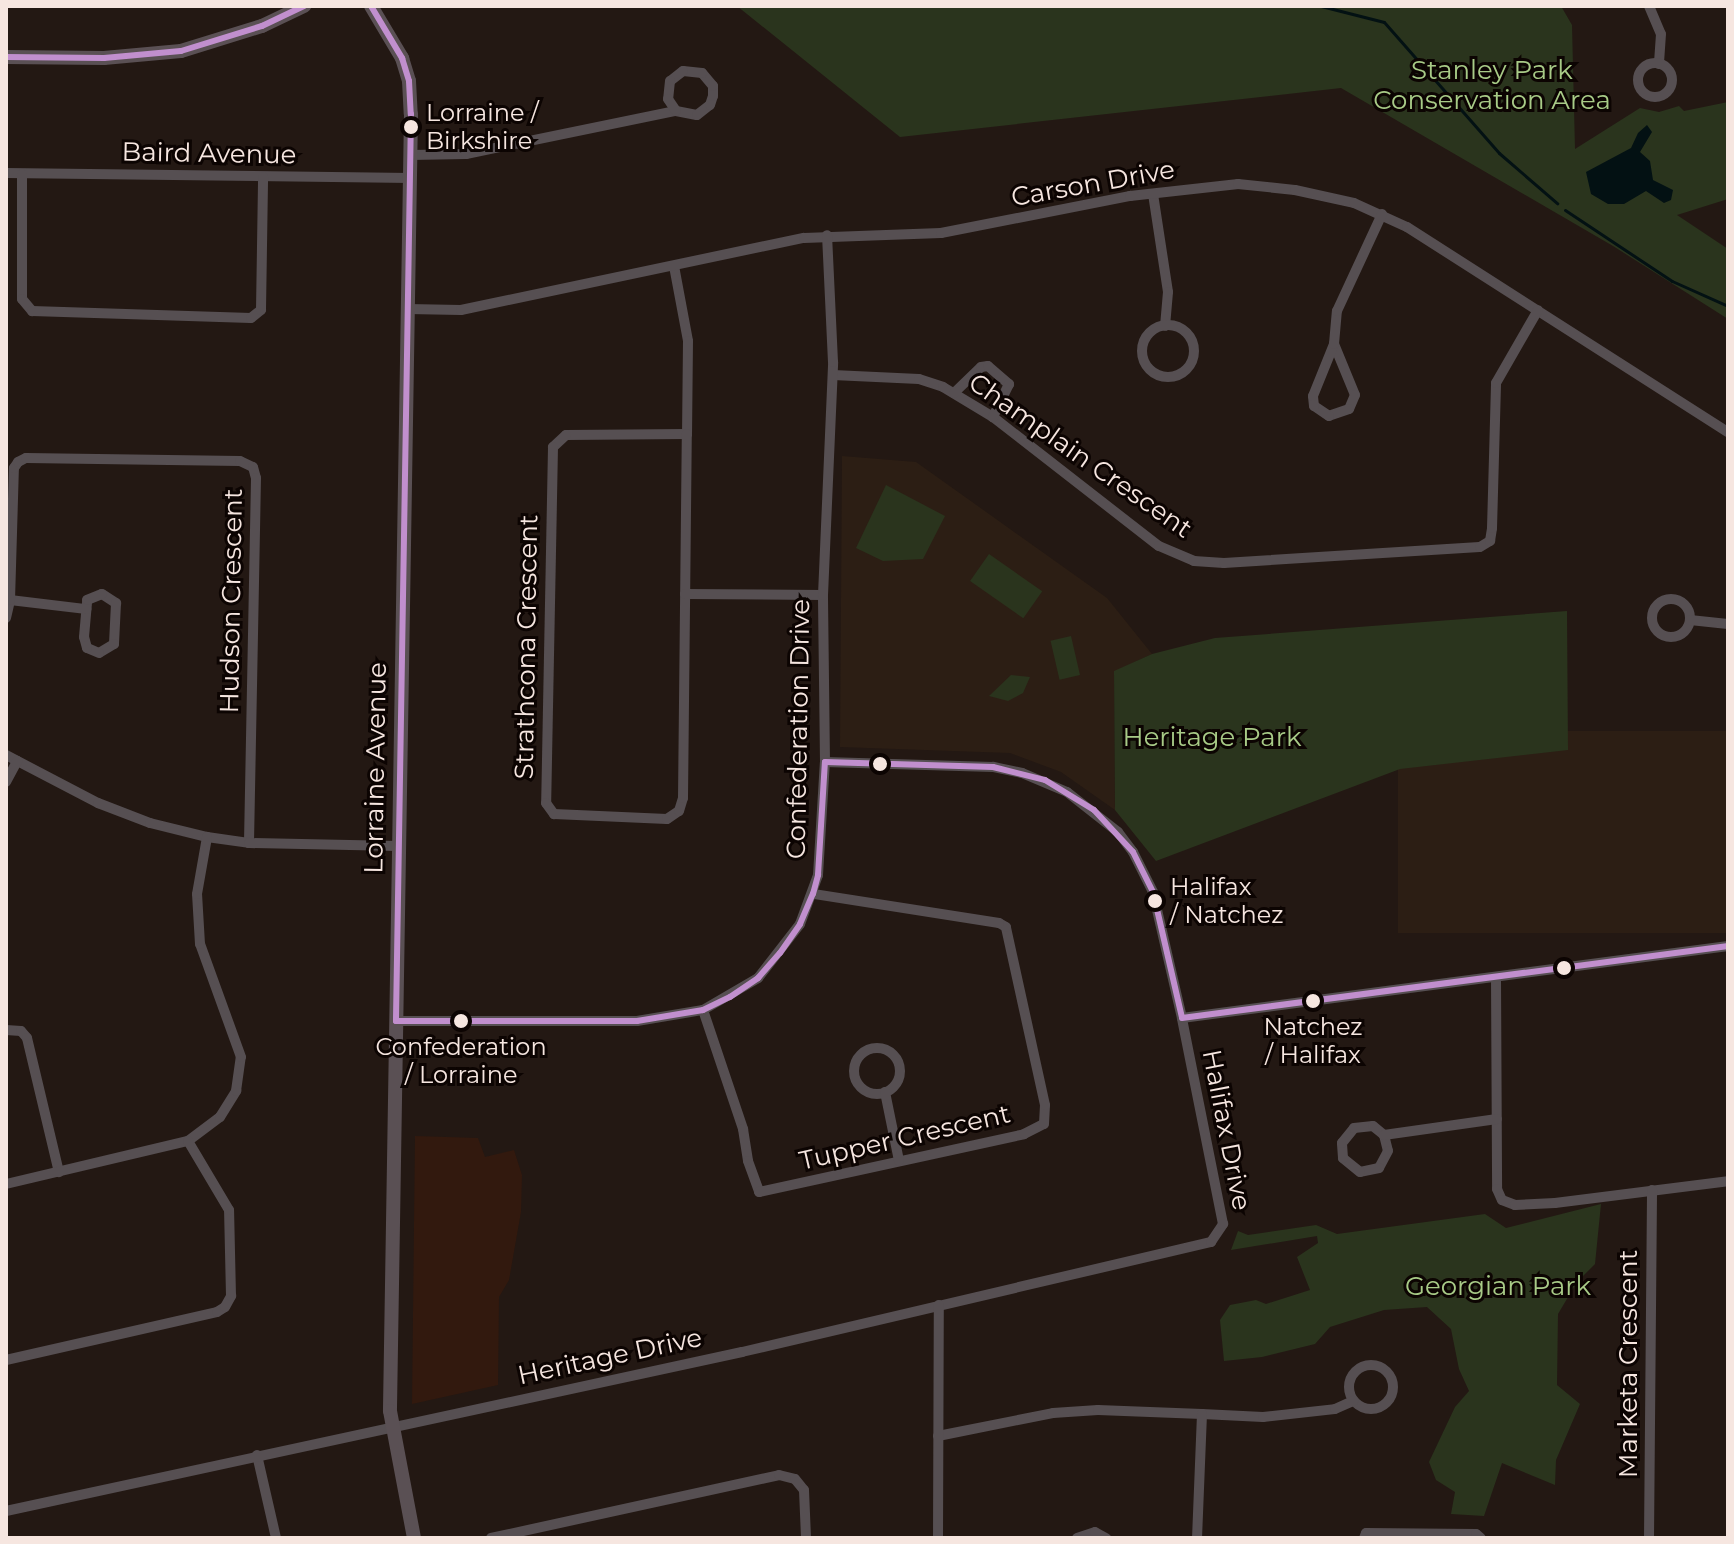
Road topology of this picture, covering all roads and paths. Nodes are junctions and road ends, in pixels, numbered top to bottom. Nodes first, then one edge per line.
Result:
1 (304, 6) edge
2 (371, 6) edge
3 (1649, 6) edge
4 (6, 57) edge
5 (1659, 64) dead end
6 (676, 111) junction
7 (411, 155) junction
8 (6, 173) edge
9 (22, 174) junction
10 (263, 177) junction
11 (411, 178) junction
12 (1153, 194) junction
13 (1382, 214) junction
14 (827, 235) junction
15 (674, 266) junction
16 (408, 309) junction
17 (1538, 310) junction
18 (1165, 326) junction
19 (1334, 344) junction
20 (833, 375) junction
21 (954, 393) junction
22 (993, 417) junction
23 (1728, 432) edge
24 (687, 434) junction
25 (685, 594) junction
26 (823, 595) junction
27 (10, 600) junction
28 (86, 609) junction
29 (6, 618) edge
30 (1690, 620) dead end
31 (1728, 624) edge
32 (6, 755) edge
33 (17, 761) junction
34 (825, 762) junction
35 (6, 782) edge
36 (207, 837) junction
37 (249, 843) junction
38 (398, 846) junction
39 (813, 894) junction
40 (1728, 946) edge
41 (1496, 979) junction
42 (703, 1010) junction
43 (1182, 1018) junction
44 (396, 1021) junction
45 (6, 1030) edge
46 (885, 1092) junction
47 (1497, 1119) junction
48 (1384, 1135) junction
49 (188, 1141) junction
50 (899, 1161) junction
51 (59, 1172) junction
52 (1728, 1181) edge
53 (6, 1184) edge
54 (1652, 1190) junction
55 (1219, 1234) joint
56 (939, 1305) junction
57 (6, 1360) edge
58 (1353, 1401) junction
59 (1202, 1414) junction
60 (392, 1426) junction
61 (938, 1436) junction
62 (257, 1455) junction
63 (6, 1511) edge
64 (276, 1538) edge
65 (414, 1538) edge
66 (491, 1538) edge
67 (806, 1538) edge
68 (938, 1538) edge
69 (1077, 1538) edge
70 (1106, 1538) edge
71 (1197, 1538) edge
72 (1364, 1538) edge
73 (1481, 1538) edge
74 (1649, 1538) edge

1 - 4 street
2 - 7 street, Lorraine Avenue
3 - 5 street
6 - 6 street
6 - 7 street
7 - 11 street, Lorraine Avenue
8 - 9 street, Baird Avenue
9 - 10 street, Baird Avenue
9 - 10 street
10 - 11 street, Baird Avenue
11 - 16 street, Lorraine Avenue
12 - 13 street, Carson Drive
12 - 14 street, Carson Drive
12 - 18 street
13 - 17 street, Carson Drive
13 - 19 street
14 - 15 street, Carson Drive
14 - 20 street, Confederation Drive
15 - 16 street, Carson Drive
15 - 24 street, Strathcona Crescent
16 - 38 street, Lorraine Avenue
17 - 22 street, Champlain Crescent
17 - 23 street, Carson Drive
18 - 18 street
19 - 19 street
20 - 21 street, Champlain Crescent
20 - 26 street, Confederation Drive
21 - 22 street, Champlain Crescent
21 - 22 street
24 - 25 street, Strathcona Crescent
24 - 25 street, Strathcona Crescent
25 - 26 street
26 - 34 street, Confederation Drive
27 - 28 street
27 - 29 street, Hudson Crescent
27 - 37 street, Hudson Crescent
28 - 28 street
30 - 31 street
32 - 33 street
33 - 35 street
33 - 36 street
34 - 39 street, Confederation Drive
34 - 43 street, Halifax Drive
36 - 37 street
36 - 49 street
37 - 38 street
38 - 44 street, Lorraine Avenue
39 - 42 street, Confederation Drive
39 - 50 street, Tupper Crescent
40 - 41 street
41 - 43 street
41 - 47 street
42 - 44 street, Confederation Drive
42 - 50 street, Tupper Crescent
43 - 55 street, Halifax Drive
44 - 60 street, Lorraine Avenue
45 - 51 street
46 - 46 street
46 - 50 street
47 - 48 street
47 - 54 street
48 - 48 street
49 - 51 street
49 - 57 street
51 - 53 street
52 - 54 street
54 - 74 street, Marketa Crescent
55 - 56 street, Heritage Drive
56 - 60 street, Heritage Drive
56 - 61 street
58 - 58 street
58 - 59 street
59 - 61 street
59 - 71 street
60 - 62 street, Heritage Drive
60 - 65 street, Lorraine Avenue
61 - 68 street
62 - 63 street, Heritage Drive
62 - 64 street
66 - 67 street
69 - 70 street
72 - 73 street

